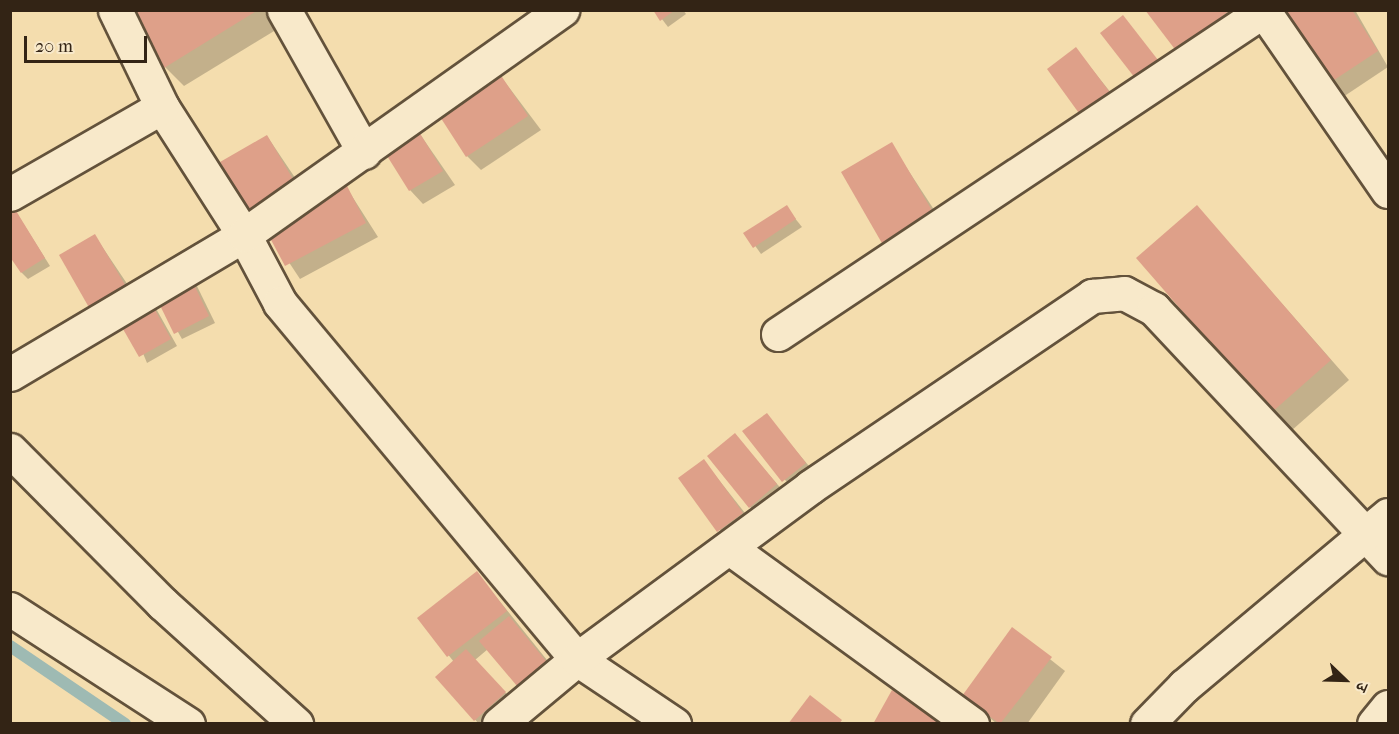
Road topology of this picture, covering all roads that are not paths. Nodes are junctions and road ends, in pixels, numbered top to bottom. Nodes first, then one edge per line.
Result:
1 (115, 10) edge
2 (284, 10) edge
3 (561, 10) edge
4 (1263, 11) edge
5 (162, 106) junction
6 (364, 152) junction
7 (1389, 191) edge
8 (10, 194) edge
9 (244, 235) junction
10 (777, 334) dead end
11 (10, 374) edge
12 (10, 450) edge
13 (1389, 515) edge
14 (1363, 534) junction
15 (731, 549) junction
16 (1389, 558) edge
17 (10, 609) edge
18 (577, 658) junction
19 (1389, 707) edge
20 (188, 723) edge
21 (296, 723) edge
22 (499, 723) edge
23 (674, 723) edge
24 (972, 723) edge
25 (1147, 723) edge
26 (1374, 723) edge

1 - 5 street
2 - 6 street
3 - 6 street
4 - 7 street
4 - 10 street
5 - 8 street
5 - 9 street
6 - 9 street
9 - 11 street
9 - 18 street
12 - 21 street
13 - 14 street
14 - 15 street
14 - 16 street
14 - 25 street
15 - 18 street
15 - 24 street
17 - 20 street
18 - 22 street
18 - 23 street
19 - 26 street

